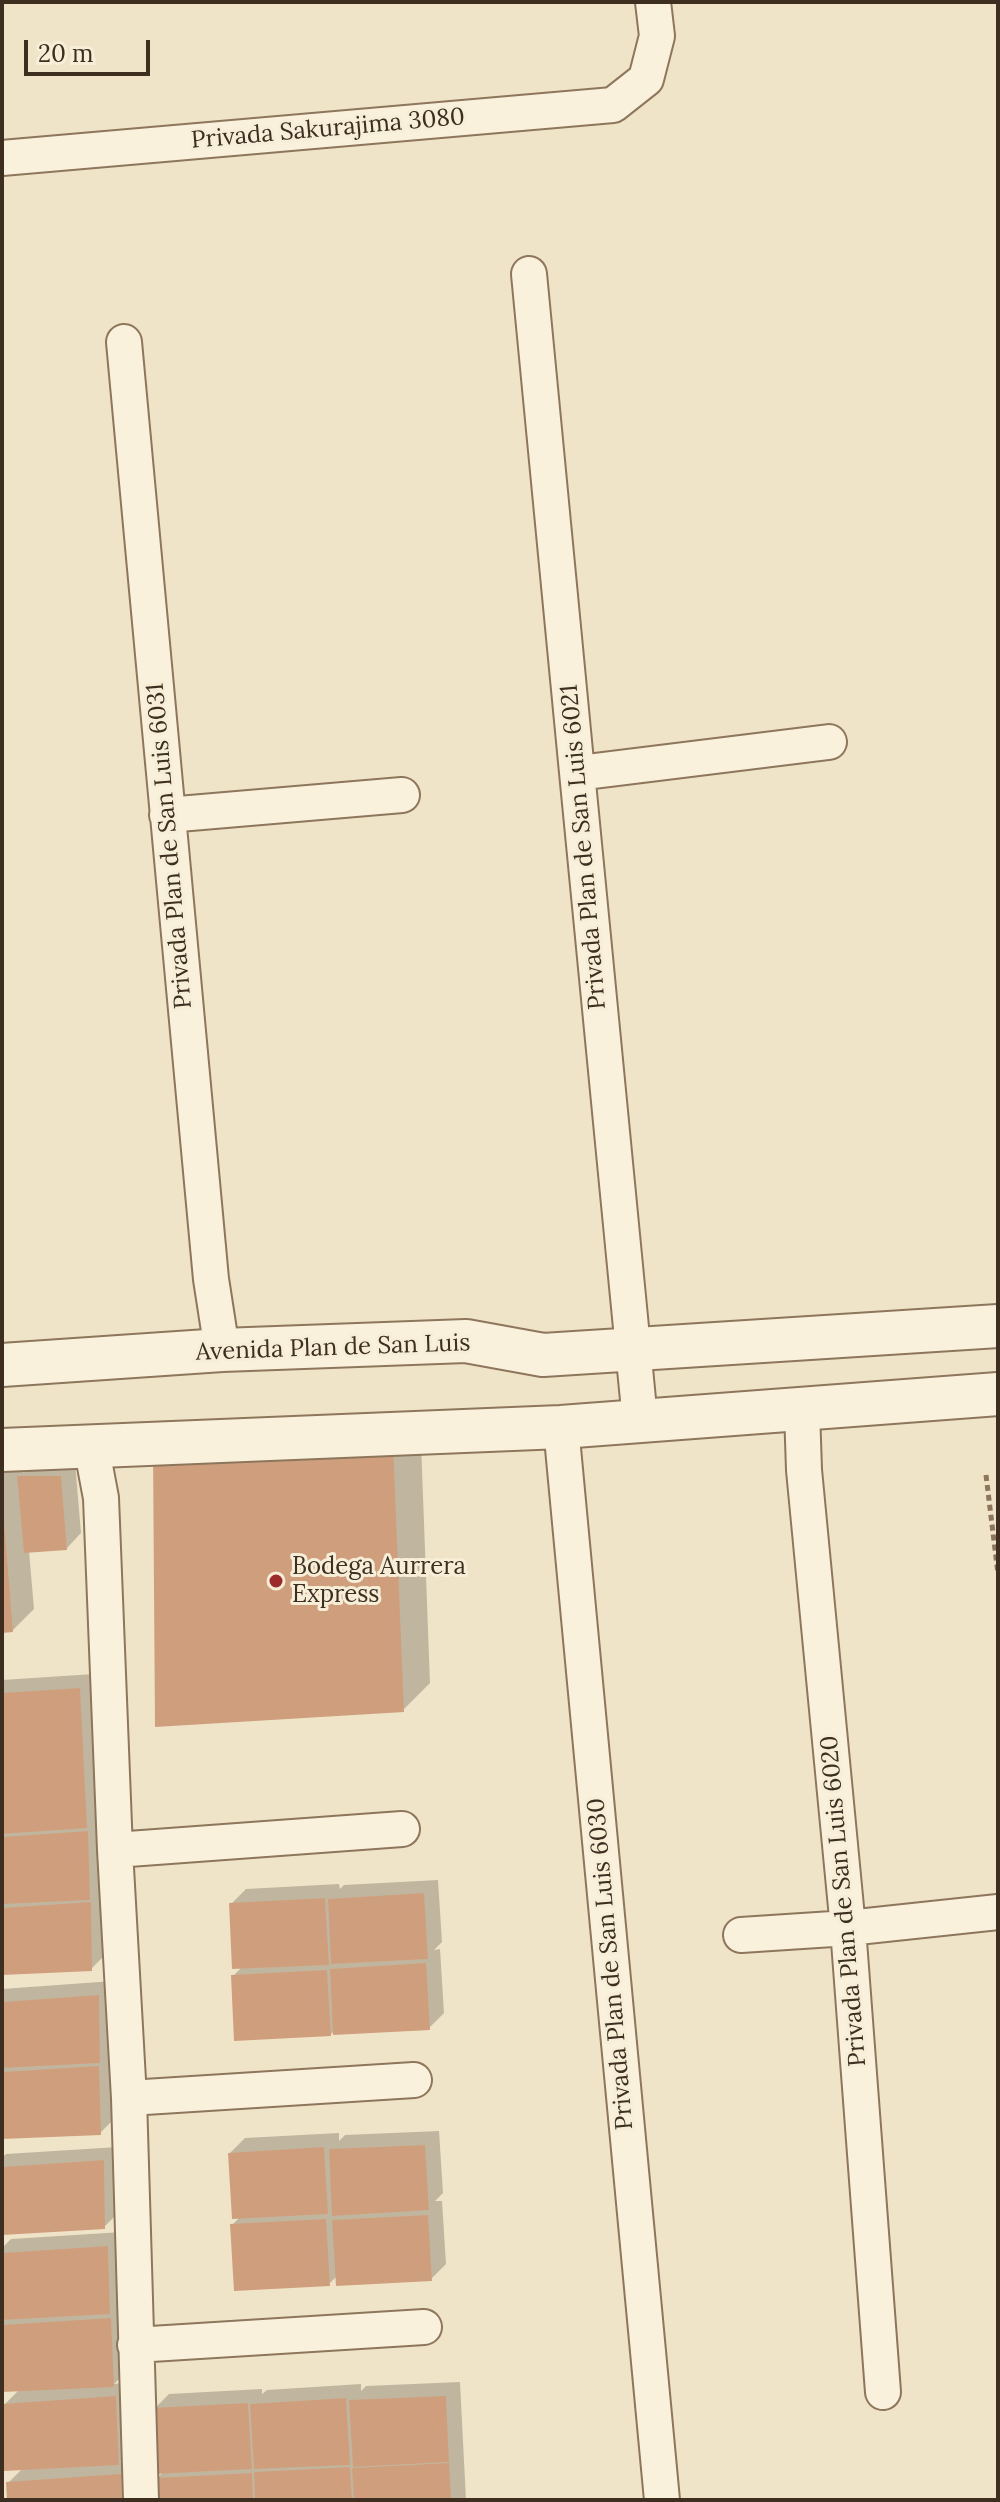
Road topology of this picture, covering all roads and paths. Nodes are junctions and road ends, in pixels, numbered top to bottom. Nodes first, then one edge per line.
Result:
1 (653, 2) edge
2 (2, 158) edge
3 (529, 274) dead end
4 (124, 342) dead end
5 (829, 742) dead end
6 (578, 773) junction
7 (402, 795) dead end
8 (167, 815) junction
9 (998, 1326) edge
10 (632, 1347) junction
11 (222, 1350) junction
12 (2, 1365) edge
13 (998, 1394) edge
14 (802, 1410) junction
15 (640, 1420) junction
16 (561, 1427) junction
17 (91, 1445) junction
18 (2, 1450) edge
19 (986, 1475) dead end
20 (998, 1574) edge
21 (402, 1829) dead end
22 (115, 1850) junction
23 (998, 1912) edge
24 (848, 1928) junction
25 (741, 1935) dead end
26 (414, 2080) dead end
27 (129, 2098) junction
28 (424, 2327) dead end
29 (135, 2345) junction
30 (883, 2392) dead end
31 (141, 2500) edge
32 (662, 2500) edge

1 - 2 street, Privada Sakurajima 3080
3 - 6 street, Privada Plan de San Luis 6021
4 - 8 street, Privada Plan de San Luis 6031
5 - 6 street
6 - 10 street, Privada Plan de San Luis 6021
7 - 8 street
8 - 11 street, Privada Plan de San Luis 6031
9 - 10 street, Avenida Plan de San Luis
10 - 11 street, Avenida Plan de San Luis
10 - 15 street, Privada Plan de San Luis 6021
11 - 12 street, Avenida Plan de San Luis
13 - 14 street
14 - 15 street
14 - 24 street, Privada Plan de San Luis 6020
15 - 16 street
16 - 17 street
16 - 32 street, Privada Plan de San Luis 6030
17 - 18 street
17 - 22 street
19 - 20 path
21 - 22 street
22 - 27 street
23 - 24 street
24 - 25 street
24 - 30 street, Privada Plan de San Luis 6020
26 - 27 street
27 - 29 street
28 - 29 street
29 - 31 street

